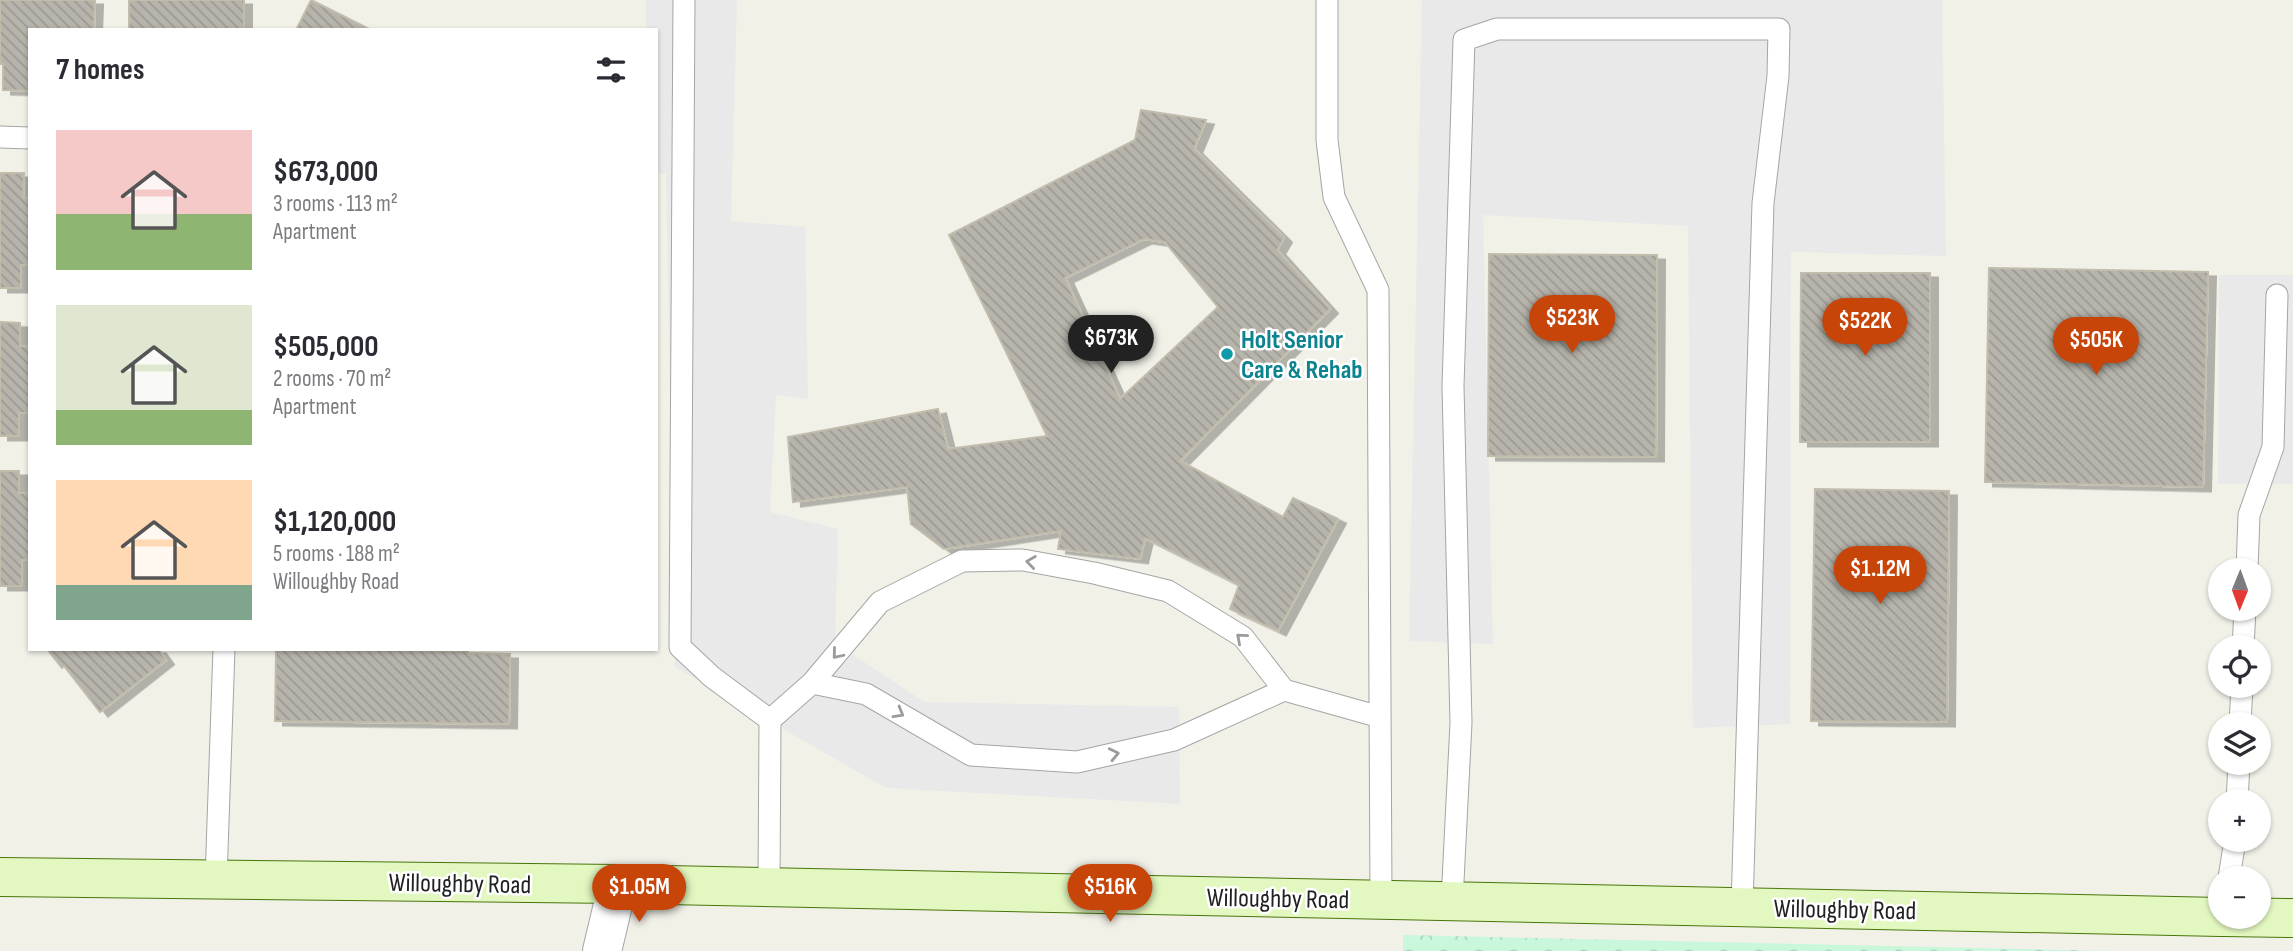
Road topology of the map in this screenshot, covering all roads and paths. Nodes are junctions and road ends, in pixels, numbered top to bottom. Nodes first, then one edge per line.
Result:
1 (684, 0) edge
2 (1327, 0) edge
3 (0, 137) edge
4 (28, 138) edge
5 (2277, 295) dead end
6 (2247, 558) edge
7 (224, 651) edge
8 (812, 683) junction
9 (1284, 690) junction
10 (1380, 717) junction
11 (770, 720) junction
12 (0, 877) edge
13 (216, 880) junction
14 (618, 884) junction
15 (769, 888) junction
16 (1381, 900) junction
17 (1452, 901) junction
18 (1742, 907) junction
19 (2208, 917) edge
20 (2271, 918) edge
21 (2293, 918) edge
22 (602, 951) edge

1 - 11 lane
2 - 10 lane
3 - 4 lane
5 - 6 lane
7 - 13 lane
8 -> 9 lane
9 -> 8 lane
8 - 11 lane
9 - 10 lane
10 - 16 lane
11 - 15 lane
12 - 13 street, Willoughby Road
13 - 14 street, Willoughby Road
14 - 15 street, Willoughby Road
14 - 22 street
15 - 16 street, Willoughby Road
16 - 17 street, Willoughby Road
17 - 18 street, Willoughby Road
17 - 18 lane
18 - 19 street, Willoughby Road
20 - 21 street, Willoughby Road

